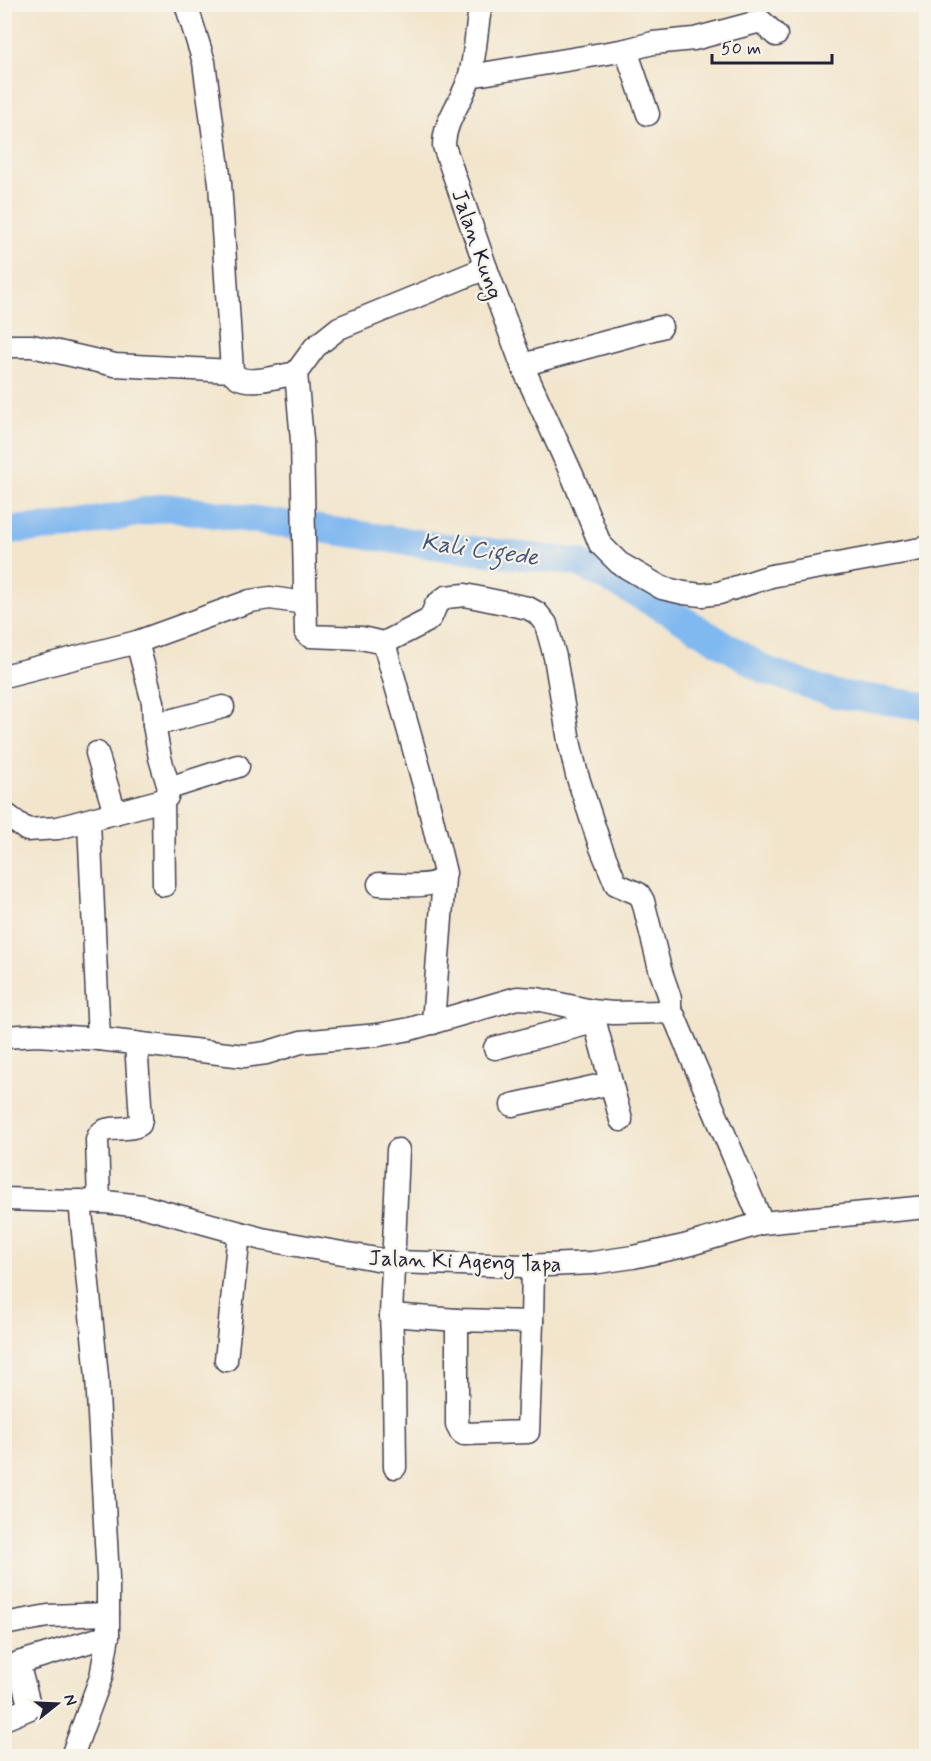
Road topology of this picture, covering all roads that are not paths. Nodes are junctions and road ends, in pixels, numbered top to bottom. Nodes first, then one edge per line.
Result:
1 (186, 4) edge
2 (481, 4) edge
3 (776, 35) dead end
4 (626, 50) junction
5 (470, 76) junction
6 (648, 114) dead end
7 (486, 268) junction
8 (661, 327) dead end
9 (4, 346) edge
10 (522, 365) junction
11 (232, 371) junction
12 (296, 373) junction
13 (927, 548) edge
14 (304, 603) junction
15 (137, 642) junction
16 (384, 643) junction
17 (4, 676) edge
18 (223, 707) dead end
19 (154, 725) junction
20 (97, 753) dead end
21 (238, 765) dead end
22 (166, 794) junction
23 (4, 813) edge
24 (115, 813) junction
25 (88, 822) junction
26 (444, 878) junction
27 (379, 884) dead end
28 (164, 885) dead end
29 (670, 1013) junction
30 (593, 1017) junction
31 (433, 1023) junction
32 (4, 1038) edge
33 (99, 1039) junction
34 (135, 1043) junction
35 (495, 1048) dead end
36 (611, 1083) junction
37 (512, 1105) dead end
38 (621, 1120) dead end
39 (398, 1150) dead end
40 (4, 1199) edge
41 (89, 1202) junction
42 (927, 1207) edge
43 (762, 1223) junction
44 (238, 1233) junction
45 (394, 1262) junction
46 (533, 1266) junction
47 (391, 1315) junction
48 (457, 1320) junction
49 (532, 1322) junction
50 (226, 1360) dead end
51 (396, 1467) dead end
52 (4, 1624) edge
53 (108, 1625) junction
54 (4, 1719) edge
55 (72, 1756) edge

1 - 11 street
2 - 5 street, Jalan Kung
3 - 4 street
4 - 5 street
4 - 6 street
5 - 7 street, Jalan Kung
7 - 10 street, Jalan Kung
7 - 12 street
8 - 10 street
9 - 11 street
10 - 13 street, Jalan Kung
11 - 12 street
12 - 14 street
14 - 15 street
14 - 16 street
15 - 17 street
15 - 19 street
16 - 26 street
16 - 29 street
18 - 19 street
19 - 22 street
20 - 24 street
21 - 22 street
22 - 24 street
22 - 28 street
23 - 25 street
24 - 25 street
25 - 33 street
26 - 27 street
26 - 31 street
29 - 30 street
29 - 43 street
30 - 31 street
30 - 35 street
30 - 36 street
31 - 34 street
32 - 33 street
33 - 34 street
34 - 41 street
36 - 37 street
36 - 38 street
39 - 45 street
40 - 41 street, Jalan Ki Ageng Tapa
41 - 44 street, Jalan Ki Ageng Tapa
41 - 53 street
42 - 43 street, Jalan Ki Ageng Tapa
43 - 46 street, Jalan Ki Ageng Tapa
44 - 45 street, Jalan Ki Ageng Tapa
44 - 50 street
45 - 46 street, Jalan Ki Ageng Tapa
45 - 47 street
46 - 49 street
47 - 48 street
47 - 51 street
48 - 49 street
48 - 49 street
52 - 53 street
53 - 54 street
53 - 55 street

